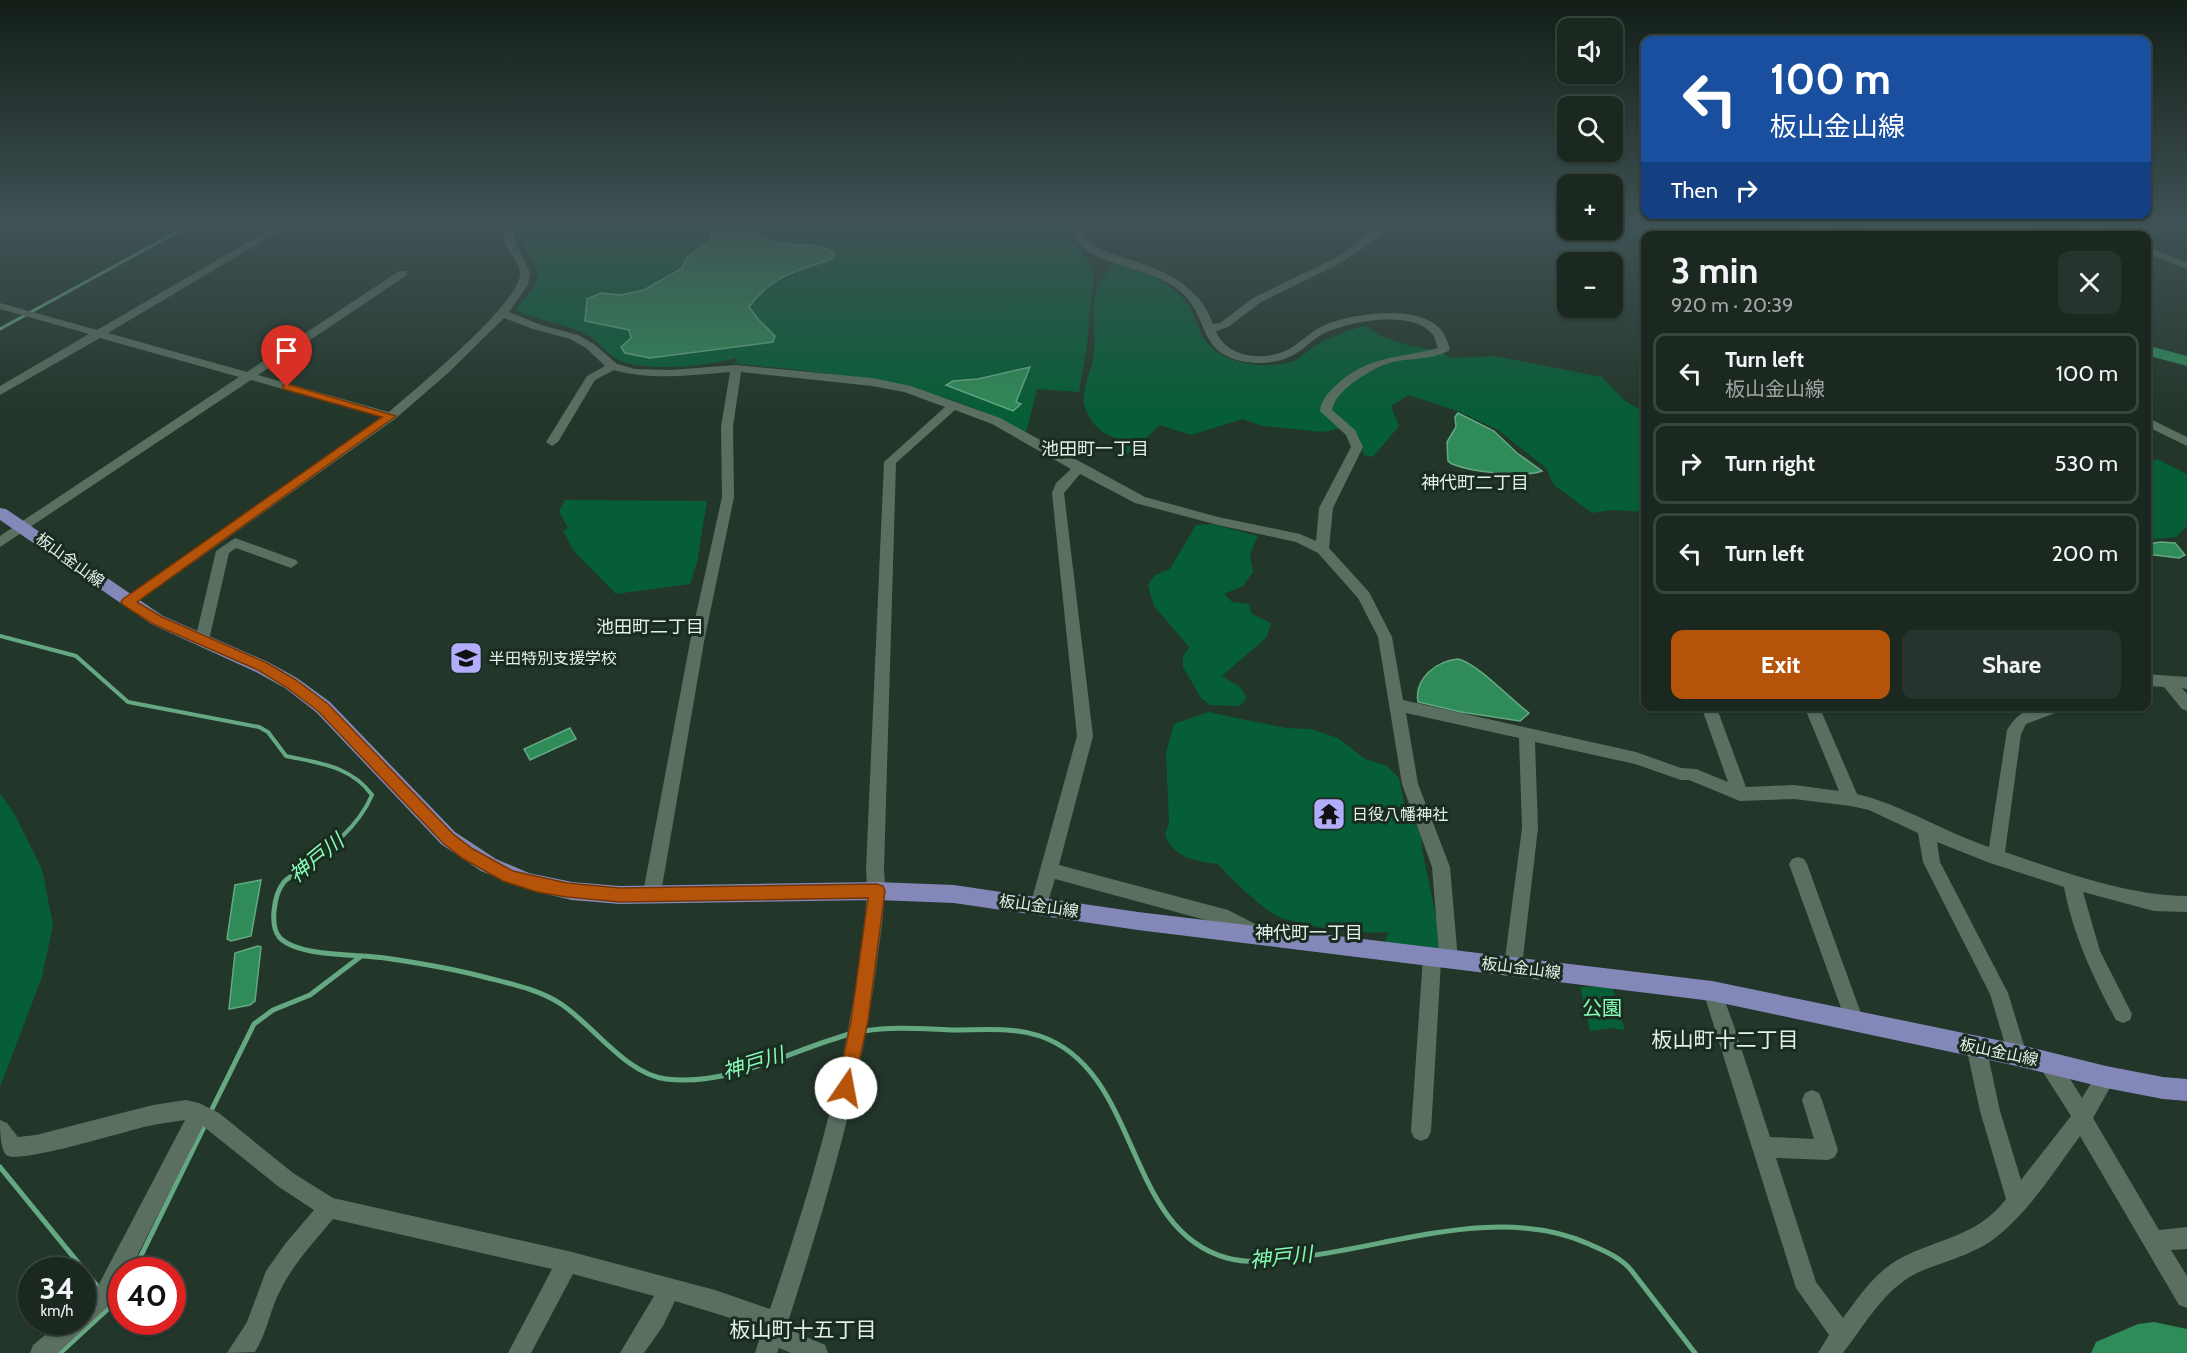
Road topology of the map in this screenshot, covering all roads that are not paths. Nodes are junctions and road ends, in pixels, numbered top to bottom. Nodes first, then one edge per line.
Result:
1 (174, 289) edge
2 (379, 289) edge
3 (521, 289) edge
4 (1183, 289) edge
5 (1279, 289) edge
6 (0, 306) edge
7 (502, 313) junction
8 (1209, 329) junction
9 (99, 333) junction
10 (613, 366) junction
11 (729, 368) junction
12 (249, 376) junction
13 (0, 391) edge
14 (954, 405) junction
15 (390, 416) junction
16 (2151, 424) edge
17 (552, 442) dead end
18 (2187, 442) edge
19 (1078, 468) junction
20 (0, 513) edge
21 (23, 526) junction
22 (0, 542) edge
23 (1322, 548) junction
24 (291, 563) dead end
25 (127, 602) junction
26 (202, 640) junction
27 (2151, 680) edge
28 (2169, 682) junction
29 (2187, 683) edge
30 (1398, 705) junction
31 (2187, 705) edge
32 (1710, 711) edge
33 (1813, 711) edge
34 (2045, 711) edge
35 (1527, 735) junction
36 (1740, 794) junction
37 (1851, 799) junction
38 (1926, 829) junction
39 (1996, 858) junction
40 (1798, 864) dead end
41 (1049, 870) junction
42 (2072, 882) junction
43 (877, 891) junction
44 (652, 893) junction
45 (2187, 904) edge
46 (1039, 906) junction
47 (1257, 934) junction
48 (1441, 958) junction
49 (1513, 966) junction
50 (1712, 991) junction
51 (2123, 1014) dead end
52 (1854, 1019) junction
53 (1976, 1046) junction
54 (2017, 1055) junction
55 (2048, 1062) junction
56 (2106, 1077) junction
57 (2187, 1090) edge
58 (1812, 1100) dead end
59 (2082, 1116) junction
60 (206, 1117) junction
61 (0, 1130) edge
62 (1421, 1131) dead end
63 (1763, 1147) junction
64 (2017, 1201) junction
65 (329, 1208) junction
66 (2187, 1238) edge
67 (2154, 1240) junction
68 (568, 1262) junction
69 (669, 1290) junction
70 (2187, 1297) edge
71 (96, 1303) edge
72 (62, 1335) edge
73 (1842, 1335) junction
74 (772, 1336) edge
75 (41, 1353) edge
76 (238, 1353) edge
77 (519, 1353) edge
78 (631, 1353) edge
79 (817, 1353) edge
80 (1829, 1353) edge

1 - 9 street
2 - 12 street
3 - 7 street
4 - 8 street
5 - 8 street
6 - 9 street
7 - 10 street
7 - 15 street
8 - 23 street
9 - 12 street
9 - 13 street
10 - 11 street
10 - 17 street
11 - 14 street
11 - 44 street
12 - 15 street
12 - 21 street
14 - 19 street
14 - 43 street
15 - 25 street
16 - 18 street
19 - 23 street
19 - 41 street
20 - 21 main road, 板山金山線
21 - 22 street
21 - 25 main road, 板山金山線
23 - 30 street
24 - 26 street
25 - 26 main road, 板山金山線
26 - 44 main road, 板山金山線
27 - 28 street
28 - 29 street
28 - 31 street
30 - 35 street
30 - 48 street
32 - 36 street
33 - 37 street
34 - 39 street
35 - 36 street
35 - 49 street
36 - 37 street
37 - 38 street
38 - 39 street
38 - 54 street
39 - 42 street
40 - 52 street
41 - 46 street
41 - 47 street
42 - 45 street
42 - 51 street
43 - 44 main road, 板山金山線
43 - 46 main road, 板山金山線
43 - 74 street
46 - 47 main road, 板山金山線
47 - 48 main road, 板山金山線
48 - 49 main road, 板山金山線
48 - 62 street
49 - 50 main road, 板山金山線
50 - 52 main road, 板山金山線
50 - 63 street
52 - 53 main road, 板山金山線
53 - 54 main road, 板山金山線
53 - 64 street
54 - 55 main road, 板山金山線
55 - 56 main road, 板山金山線
55 - 59 street
56 - 57 main road, 板山金山線
56 - 59 street
58 - 63 street
59 - 64 street
59 - 67 street
60 - 61 street
60 - 65 street
60 - 71 street
63 - 73 street
64 - 73 street
65 - 68 street
65 - 76 street
66 - 67 street
67 - 70 street
68 - 69 street
68 - 77 street
69 - 74 street
69 - 78 street
72 - 75 street
73 - 80 street
74 - 79 street

